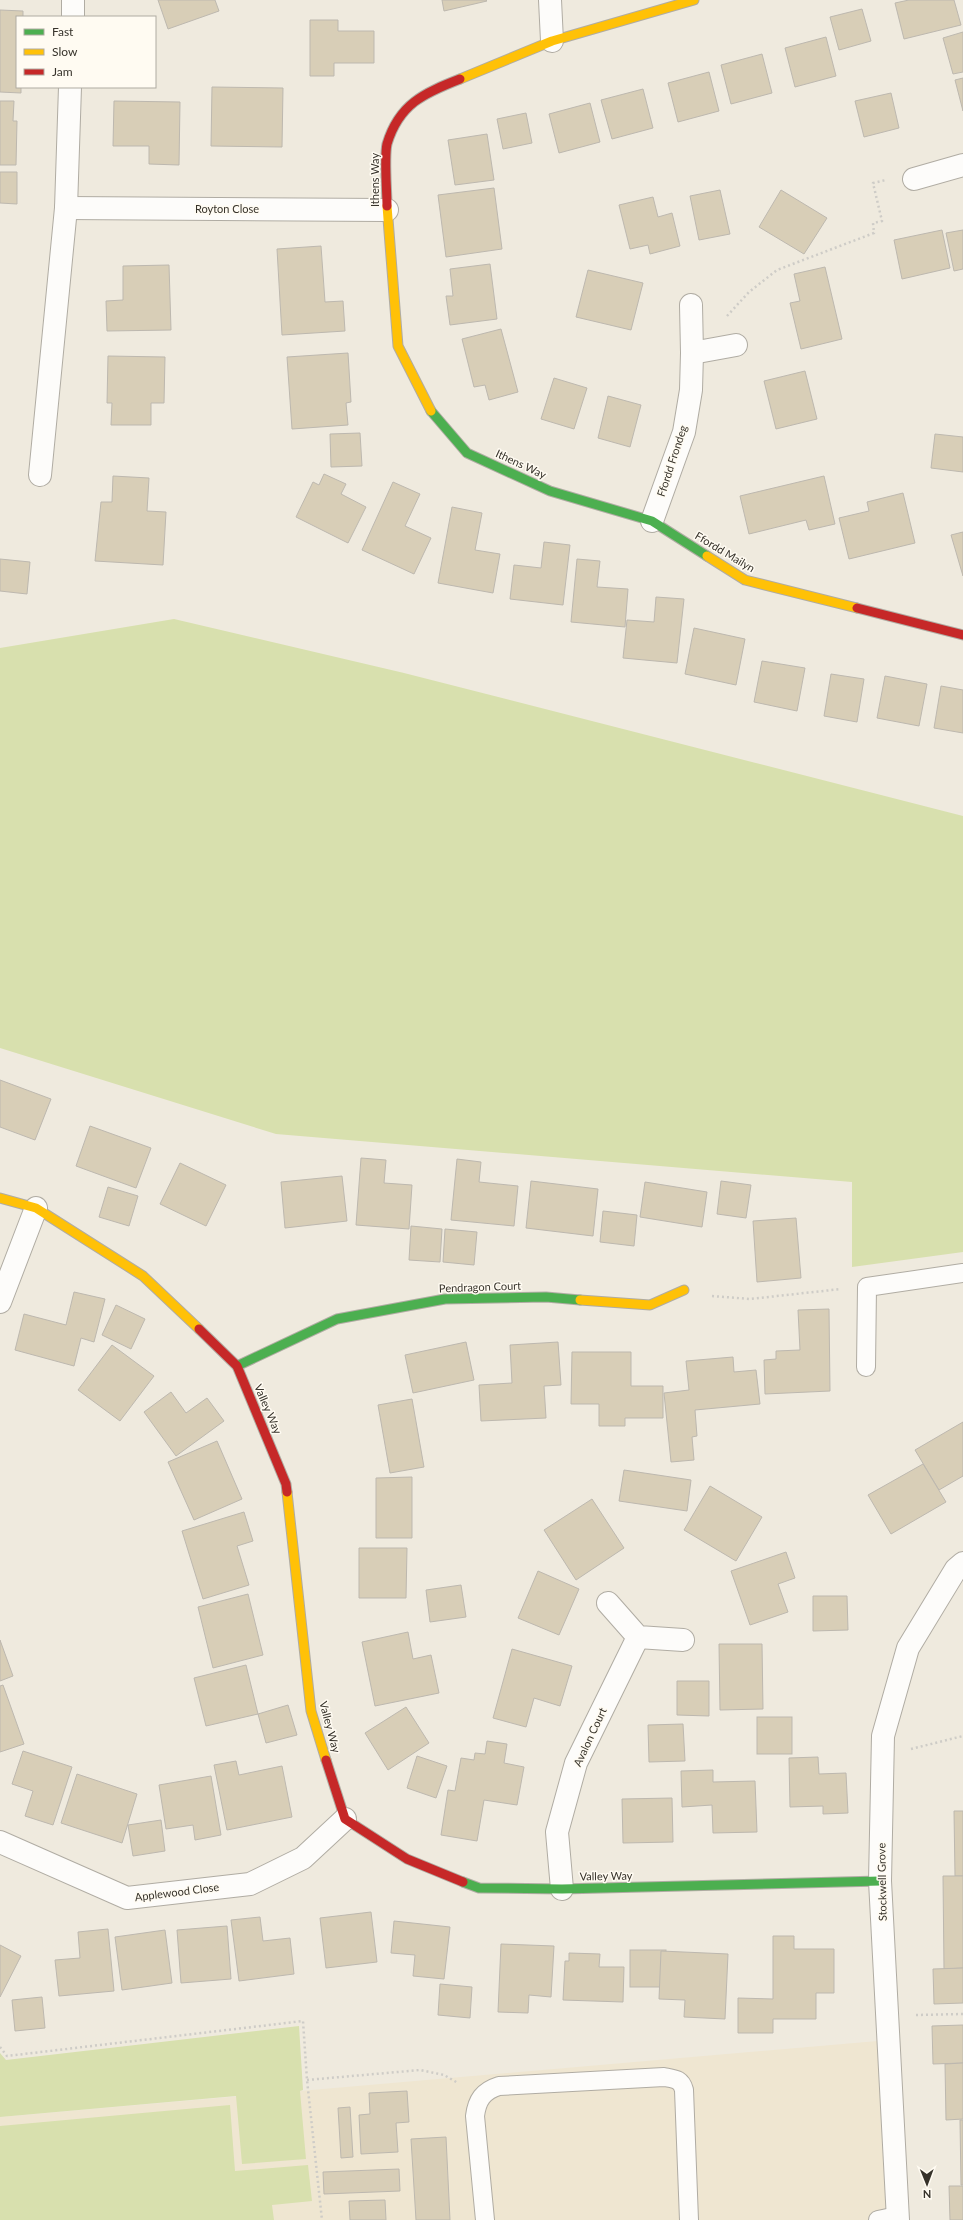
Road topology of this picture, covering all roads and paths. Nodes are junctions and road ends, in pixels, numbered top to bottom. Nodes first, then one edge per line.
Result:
1 (73, 0) edge
2 (550, 0) edge
3 (694, 0) edge
4 (72, 16) edge
5 (552, 41) junction
6 (70, 88) edge
7 (963, 165) edge
8 (914, 179) joint
9 (66, 208) junction
10 (387, 210) junction
11 (691, 305) dead end
12 (723, 320) dead end
13 (736, 345) dead end
14 (692, 353) junction
15 (40, 475) dead end
16 (550, 491) joint
17 (652, 521) junction
18 (963, 635) edge
19 (0, 1198) edge
20 (36, 1208) junction
21 (963, 1273) edge
22 (867, 1287) junction
23 (684, 1290) dead end
24 (736, 1299) dead end
25 (0, 1302) edge
26 (237, 1366) junction
27 (866, 1367) dead end
28 (963, 1564) edge
29 (608, 1603) dead end
30 (638, 1637) junction
31 (683, 1640) dead end
32 (963, 1736) edge
33 (882, 1757) junction
34 (344, 1818) junction
35 (0, 1842) edge
36 (880, 1881) junction
37 (562, 1889) junction
38 (963, 2014) edge
39 (887, 2016) junction
40 (0, 2047) edge
41 (307, 2080) junction
42 (481, 2096) junction
43 (891, 2219) edge
44 (322, 2220) edge
45 (485, 2220) edge
46 (689, 2220) edge

1 - 4 street
2 - 5 street
3 - 5 street, Ithens Way
5 - 10 street, Ithens Way
6 - 9 street
7 - 8 street
8 - 12 path
9 - 10 street, Royton Close
9 - 15 street
10 - 16 street, Ithens Way
11 - 14 street, Ffordd Frondeg
13 - 14 street
14 - 17 street, Ffordd Frondeg
16 - 17 street, Ffordd Mailyn
17 - 18 street, Ffordd Mailyn
19 - 20 street, Valley Way
20 - 25 street
20 - 26 street, Valley Way
21 - 22 lane
22 - 24 path
22 - 27 lane
23 - 26 street, Pendragon Court
26 - 34 street, Valley Way
28 - 33 street, Stockwell Grove
29 - 30 street
30 - 31 street
30 - 37 street, Avalon Court
32 - 33 path
33 - 36 street, Stockwell Grove
34 - 35 street, Applewood Close
34 - 37 street, Valley Way
36 - 37 street, Valley Way
36 - 39 street, Stockwell Grove
38 - 39 path
39 - 43 street, Stockwell Grove
40 - 41 path
41 - 42 path
41 - 44 path
42 - 45 lane
42 - 46 lane

